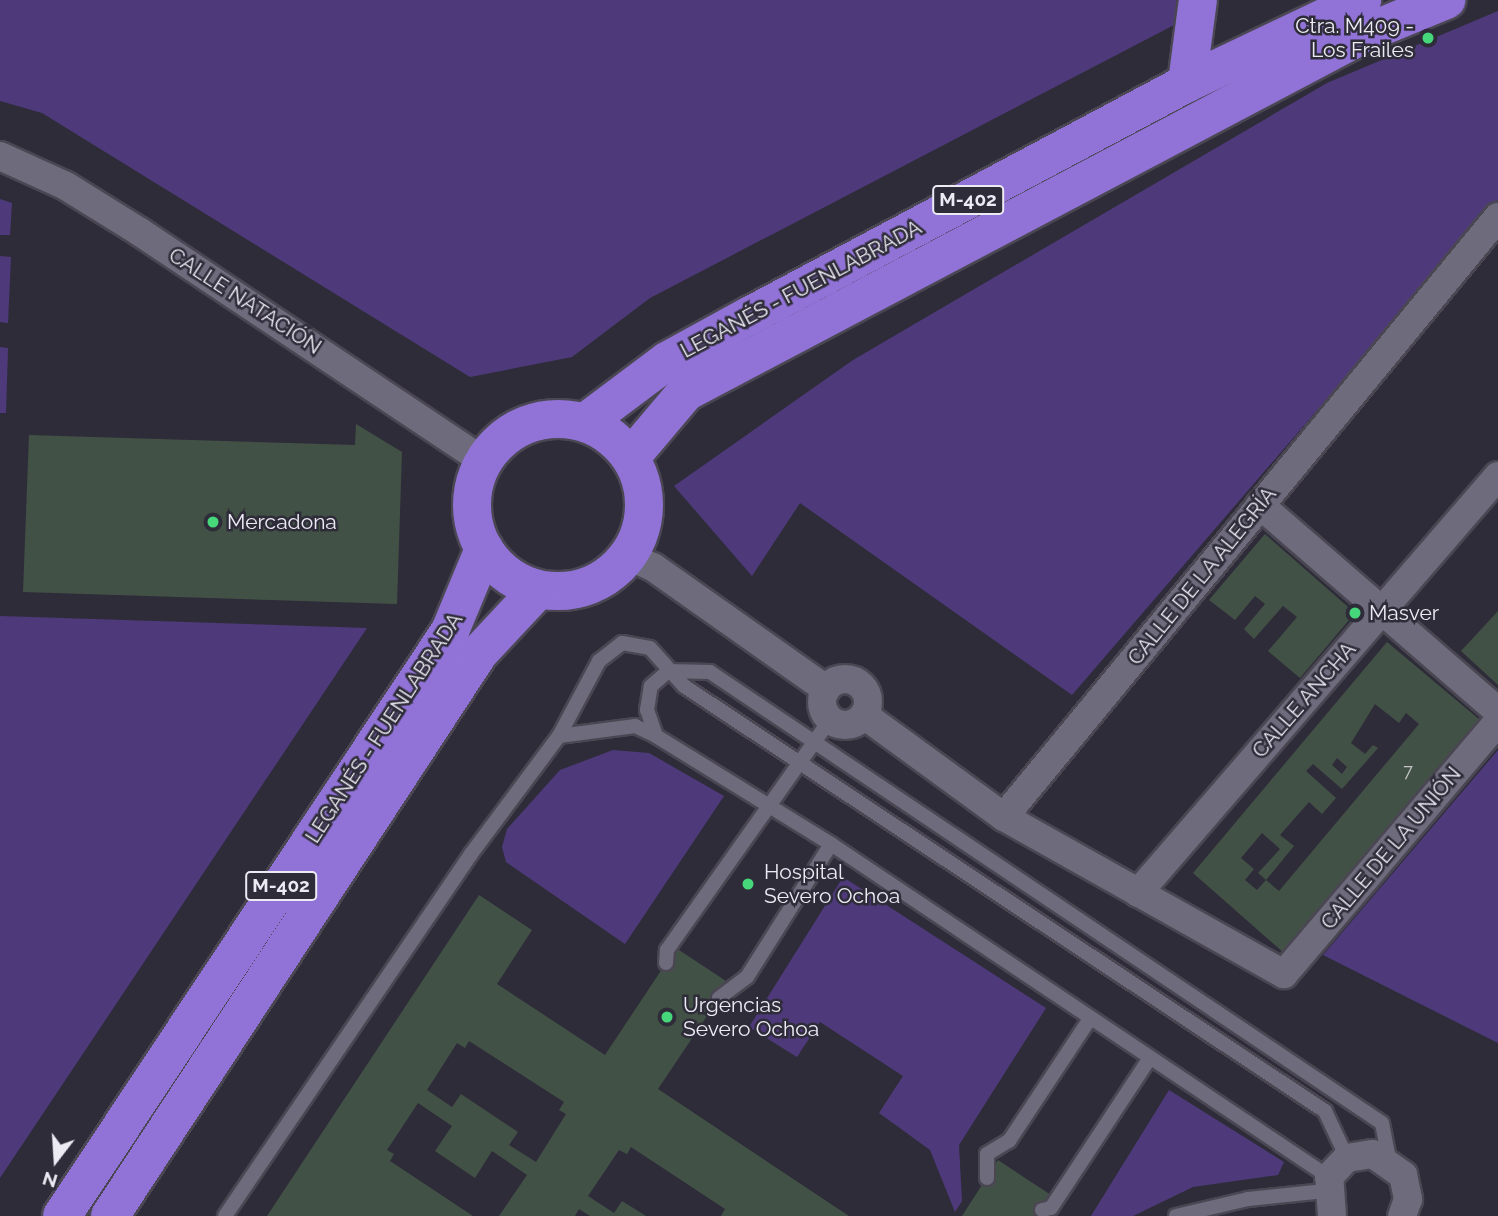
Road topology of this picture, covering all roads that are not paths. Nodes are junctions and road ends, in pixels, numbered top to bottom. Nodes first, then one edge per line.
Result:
1 (1198, 0) edge
2 (1446, 0) edge
3 (1364, 16) edge
4 (1187, 83) junction
5 (0, 156) edge
6 (1498, 217) edge
7 (587, 421) junction
8 (631, 457) junction
9 (482, 460) junction
10 (1498, 476) edge
11 (1260, 505) junction
12 (484, 549) junction
13 (628, 556) junction
14 (538, 590) junction
15 (1382, 609) junction
16 (668, 671) junction
17 (826, 689) junction
18 (1498, 711) edge
19 (864, 715) junction
20 (1498, 722) edge
21 (823, 731) junction
22 (559, 736) junction
23 (656, 736) junction
24 (802, 764) junction
25 (773, 809) junction
26 (1004, 817) junction
27 (831, 844) junction
28 (1138, 893) junction
29 (666, 963) dead end
30 (719, 998) dead end
31 (1089, 1020) junction
32 (1150, 1058) junction
33 (1389, 1159) junction
34 (987, 1178) dead end
35 (1333, 1186) edge
36 (1042, 1210) dead end
37 (1406, 1214) edge
38 (62, 1216) edge
39 (110, 1216) edge
40 (225, 1216) edge
41 (1176, 1216) edge

1 - 4 highway
2 - 3 highway, M-402
3 - 4 highway, LEGANÉS - FUENLABRADA / M-402
3 - 8 highway, LEGANÉS - FUENLABRADA / M-402
4 - 7 highway, LEGANÉS - FUENLABRADA / M-402
5 - 9 street, CALLE NATACIÓN
6 - 11 street, CALLE DE LA ALEGRÍA
7 - 8 highway
7 - 9 highway
8 - 13 highway
9 - 12 highway
10 - 15 street, CALLE ANCHA
11 - 15 street
11 - 26 street, CALLE DE LA ALEGRÍA
12 - 14 highway
12 - 38 highway, LEGANÉS - FUENLABRADA / M-402
13 - 14 highway
13 - 17 street
14 - 39 highway, LEGANÉS - FUENLABRADA / M-402
15 - 18 street
15 - 28 street, CALLE ANCHA
16 - 21 lane
16 - 22 lane
16 - 23 lane
16 - 24 lane
17 - 19 street
17 - 21 street
19 - 21 street
19 - 26 street
20 - 28 street, CALLE DE LA UNIÓN
21 - 24 lane
21 - 33 lane
22 - 23 lane
22 - 40 lane
23 - 25 lane
24 - 25 lane
24 - 35 lane
25 - 27 lane
25 - 29 lane
26 - 28 street
27 - 30 lane
27 - 31 lane
31 - 32 lane
31 - 34 lane
32 - 35 lane
32 - 36 lane
33 - 35 street
33 - 37 street
35 - 41 lane

